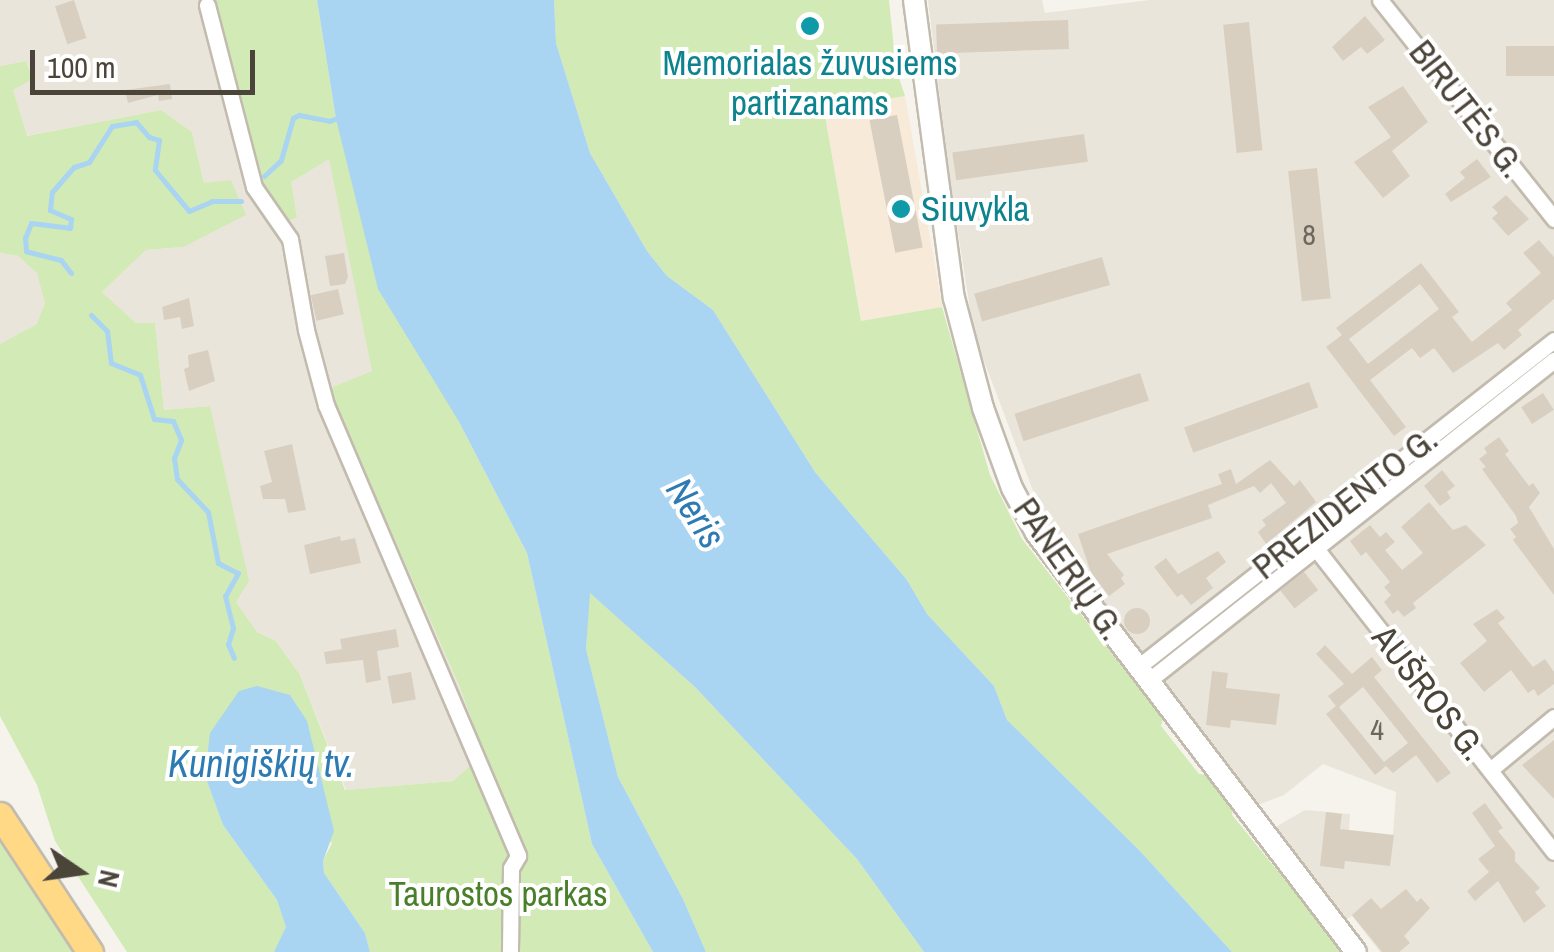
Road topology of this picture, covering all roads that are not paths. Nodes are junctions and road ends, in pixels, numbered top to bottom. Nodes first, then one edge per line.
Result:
1 (914, 0) edge
2 (1380, 0) edge
3 (207, 5) dead end
4 (1554, 219) edge
5 (1554, 340) edge
6 (1554, 360) edge
7 (1310, 541) junction
8 (1143, 674) junction
9 (1554, 717) edge
10 (1490, 770) junction
11 (0, 816) edge
12 (1554, 852) edge
13 (90, 952) edge
14 (510, 952) edge
15 (1356, 952) edge

1 - 8 street, PANERIŲ G.
2 - 4 street, BIRUTĖS G.
3 - 14 street
5 - 7 street, PREZIDENTO G.
6 - 7 street, PREZIDENTO G.
7 - 8 street, PREZIDENTO G.
7 - 10 street, AUŠROS G.
8 - 15 street, PANERIŲ G.
9 - 10 street
10 - 12 street, AUŠROS G.
11 - 13 highway

